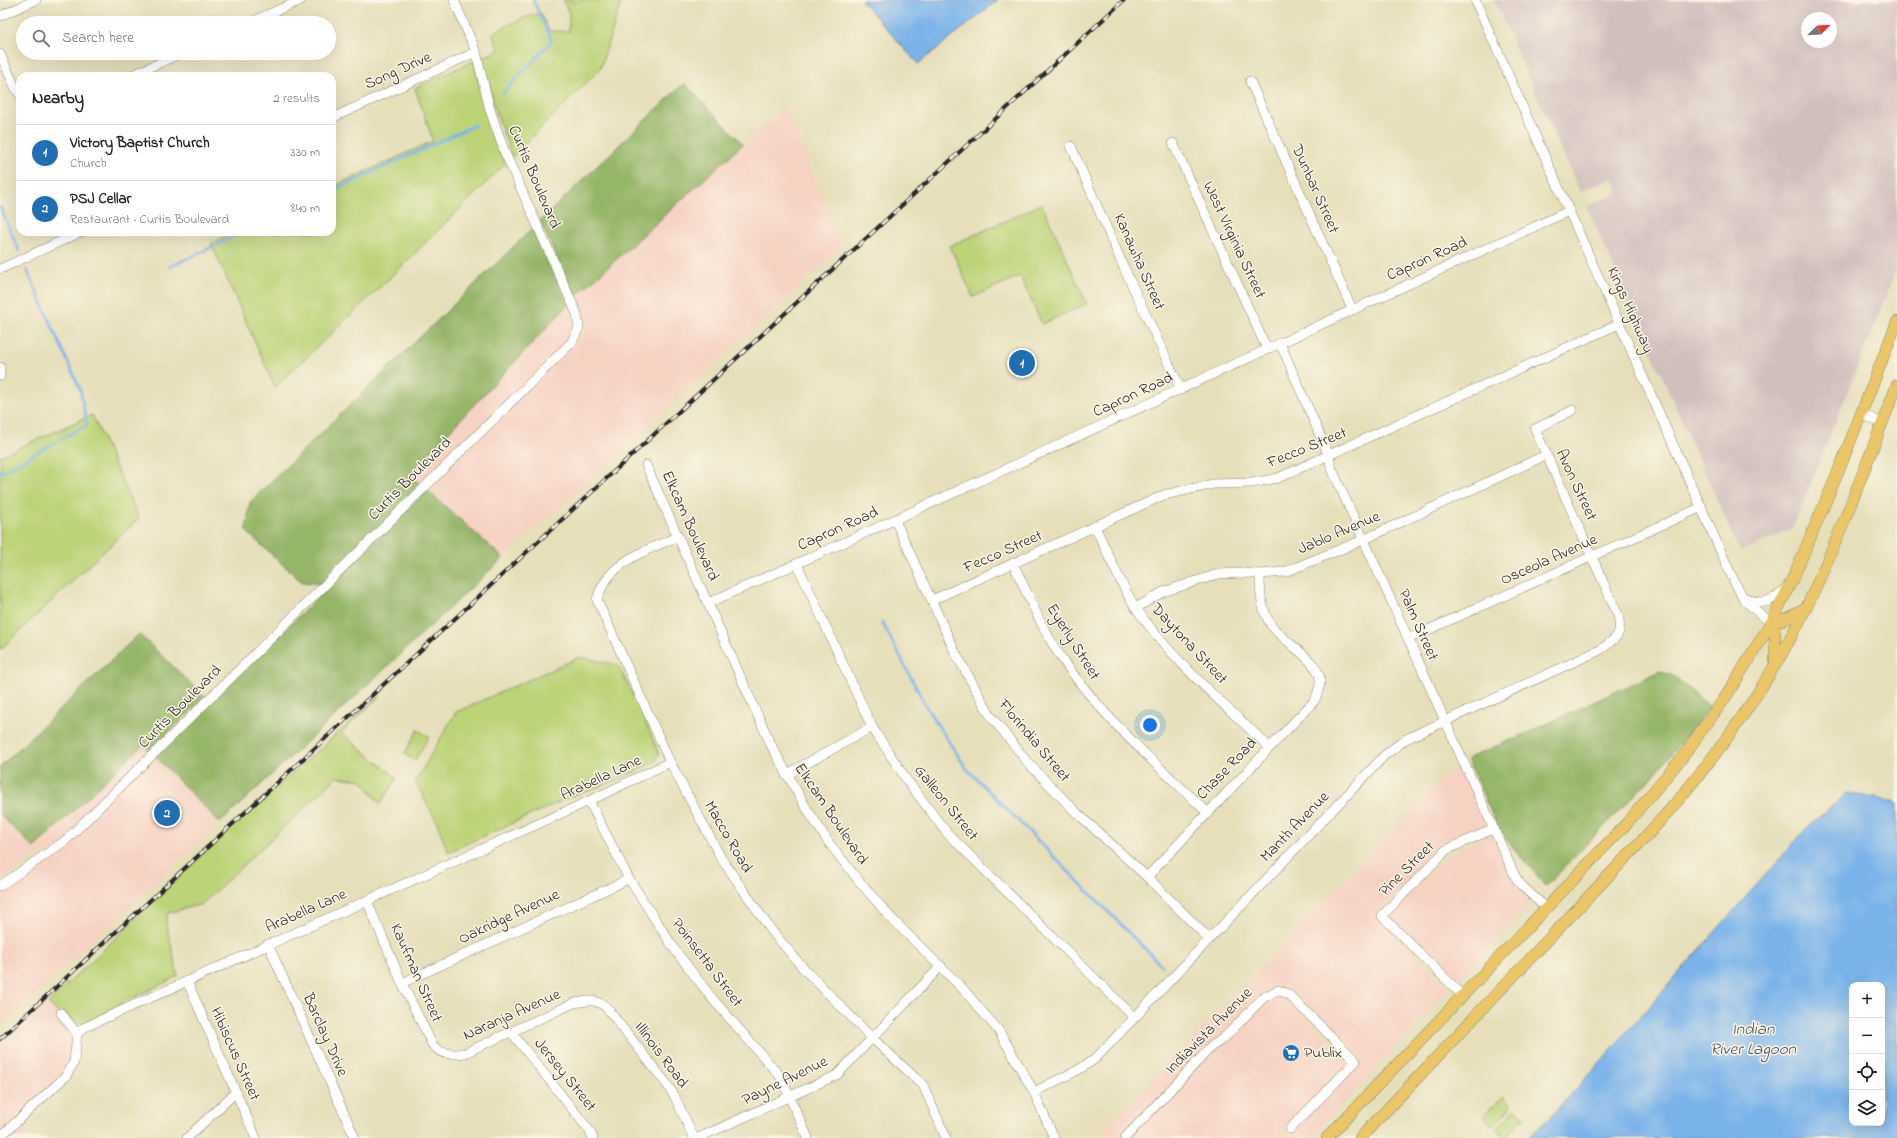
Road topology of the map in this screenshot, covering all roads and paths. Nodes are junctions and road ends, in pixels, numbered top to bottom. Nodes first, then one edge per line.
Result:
1 (36, 0) edge
2 (301, 0) edge
3 (454, 0) edge
4 (1475, 0) edge
5 (0, 16) edge
6 (265, 16) edge
7 (476, 52) junction
8 (0, 54) edge
9 (166, 60) edge
10 (139, 72) edge
11 (1250, 81) dead end
12 (16, 90) edge
13 (336, 116) edge
14 (1173, 143) dead end
15 (1071, 146) dead end
16 (1569, 211) junction
17 (72, 236) edge
18 (0, 269) edge
19 (1352, 309) junction
20 (1897, 322) edge
21 (1619, 324) junction
22 (1280, 342) junction
23 (1267, 349) junction
24 (1897, 385) edge
25 (1181, 390) junction
26 (1573, 410) dead end
27 (1861, 414) junction
28 (1882, 423) junction
29 (1546, 455) junction
30 (1329, 456) junction
31 (646, 465) dead end
32 (1702, 507) junction
33 (895, 520) junction
34 (1095, 527) junction
35 (677, 537) junction
36 (1363, 540) junction
37 (1593, 556) junction
38 (1014, 563) junction
39 (797, 564) junction
40 (1260, 574) junction
41 (1789, 586) junction
42 (1744, 597) junction
43 (932, 600) junction
44 (708, 603) junction
45 (1806, 607) junction
46 (1136, 608) junction
47 (1771, 624) junction
48 (1617, 637) joint
49 (1408, 640) junction
50 (1774, 665) junction
51 (1444, 720) junction
52 (872, 727) junction
53 (1268, 747) junction
54 (670, 762) junction
55 (786, 775) junction
56 (589, 801) junction
57 (1207, 812) junction
58 (1493, 829) junction
59 (1147, 877) junction
60 (629, 879) junction
61 (0, 886) edge
62 (367, 901) junction
63 (1546, 908) junction
64 (1209, 939) junction
65 (268, 944) junction
66 (941, 966) junction
67 (186, 982) junction
68 (402, 983) junction
69 (1463, 996) junction
70 (592, 1000) joint
71 (61, 1013) dead end
72 (1134, 1017) junction
73 (511, 1032) junction
74 (78, 1034) junction
75 (872, 1038) junction
76 (444, 1053) joint
77 (236, 1092) junction
78 (1034, 1092) junction
79 (789, 1097) junction
80 (1290, 1129) dead end
81 (0, 1137) edge
82 (186, 1138) edge
83 (256, 1138) edge
84 (355, 1138) edge
85 (593, 1138) edge
86 (694, 1138) edge
87 (698, 1138) edge
88 (808, 1138) edge
89 (946, 1138) edge
90 (1054, 1138) edge
91 (1126, 1138) edge
92 (1327, 1138) edge
93 (1360, 1138) edge

1 - 5 street
2 - 6 street
3 - 7 street, Curtis Boulevard
4 - 16 street, Kings Highway
7 - 13 street, Song Drive
7 - 61 street, Curtis Boulevard
8 - 12 street
9 - 10 street
11 - 19 street, Dunbar Street
14 - 23 street, West Virginia Street
15 - 25 street, Kanawha Street
16 - 19 street, Capron Road
16 - 21 street, Kings Highway
17 - 18 street
19 - 22 street, Capron Road
20 - 27 main road
21 - 30 street, Fecco Street
21 - 32 street, Kings Highway
22 - 23 street, Capron Road
22 - 30 street, Palm Street
23 - 25 street, Capron Road
24 - 28 main road
25 - 33 street, Capron Road
26 - 29 street, Avon Street
27 - 28 street
27 - 41 main road
28 - 45 main road
29 - 36 street, Jablo Avenue
29 - 37 street, Avon Street
30 - 34 street, Fecco Street
30 - 36 street, Palm Street
31 - 35 street, Elkcam Boulevard
32 - 37 street, Osceola Avenue
32 - 42 street, Kings Highway
33 - 39 street, Capron Road
33 - 43 street, Florindia Street
34 - 38 street, Fecco Street
34 - 46 street, Daytona Street
35 - 44 street, Elkcam Boulevard
35 - 54 street, Macco Road
36 - 40 street, Jablo Avenue
36 - 49 street, Palm Street
37 - 48 street, Avon Street
37 - 49 street, Osceola Avenue
38 - 43 street, Fecco Street
38 - 57 street, Eyerly Street
39 - 44 street, Capron Road
39 - 52 street, Galleon Street
40 - 46 street, Jablo Avenue
40 - 53 street, Chase Road
41 - 42 street
41 - 47 main road
42 - 47 street, Kings Highway
43 - 59 street, Florindia Street
44 - 55 street, Elkcam Boulevard
45 - 47 main road
45 - 50 main road
46 - 53 street, Daytona Street
47 - 50 main road
47 - 63 main road
48 - 51 street, Manth Avenue
49 - 51 street, Palm Street
50 - 93 main road
51 - 58 street, Palm Street
51 - 64 street, Manth Avenue
52 - 55 street
52 - 72 street, Galleon Street
53 - 57 street, Chase Road
54 - 56 street, Arabella Lane
54 - 75 street, Macco Road
55 - 66 street, Elkcam Boulevard
56 - 60 street, Poinsetta Street
56 - 62 street, Arabella Lane
57 - 59 street, Chase Road
58 - 63 street, Palm Street
58 - 69 street, Pine Street
59 - 64 street, Florindia Street
60 - 68 street, Oakridge Avenue
60 - 79 street, Poinsetta Street
62 - 65 street, Arabella Lane
62 - 68 street, Kaufman Street
63 - 69 main road
64 - 72 street, Manth Avenue
65 - 67 street, Arabella Lane
65 - 84 street, Barclay Drive
66 - 75 street, Payne Avenue
66 - 78 street, Elkcam Boulevard
67 - 74 street, Arabella Lane
67 - 77 street, Hibiscus Street
68 - 76 street, Kaufman Street
69 - 92 main road
70 - 73 street, Naranja Avenue
70 - 86 street, Illinois Road
71 - 74 street
72 - 78 street, Manth Avenue
73 - 76 street, Naranja Avenue
73 - 85 street, Jersey Street
74 - 81 street
75 - 79 street, Payne Avenue
75 - 89 street, Macco Road
77 - 82 street
77 - 83 street, Hibiscus Street
78 - 90 street, Elkcam Boulevard
79 - 87 street, Payne Avenue
79 - 88 street, Poinsetta Street
80 - 91 street, Indiavista Avenue

